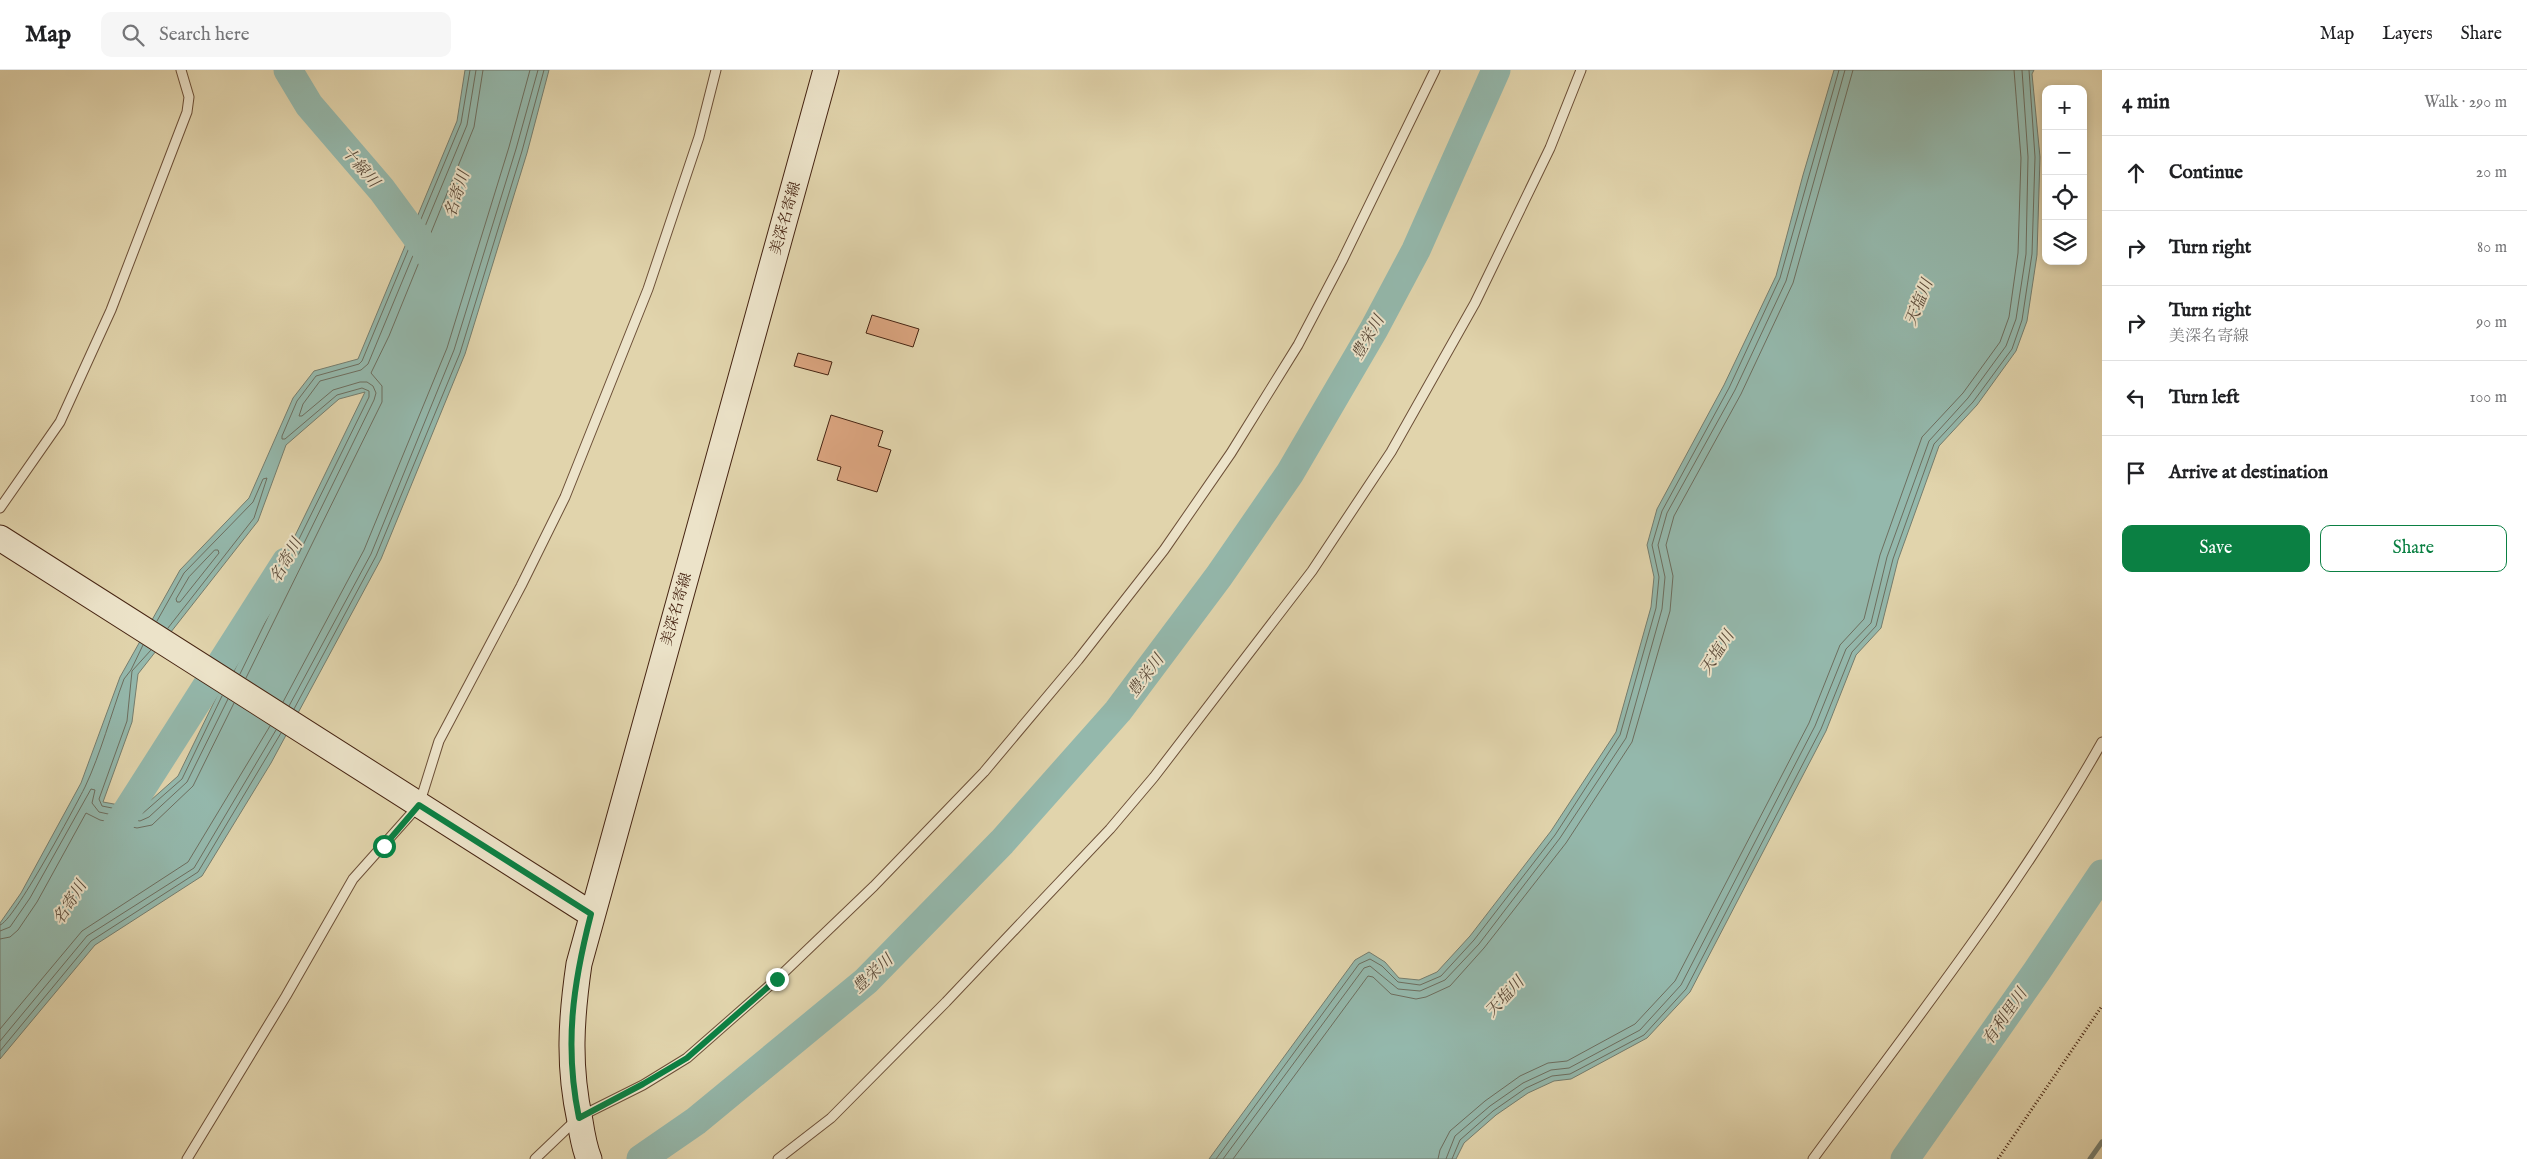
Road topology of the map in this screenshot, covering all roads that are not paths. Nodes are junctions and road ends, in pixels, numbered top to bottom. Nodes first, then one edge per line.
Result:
1 (181, 70) edge
2 (716, 70) edge
3 (826, 70) edge
4 (1435, 70) edge
5 (1581, 70) edge
6 (0, 508) edge
7 (7, 543) edge
8 (2102, 742) edge
9 (419, 805) junction
10 (591, 914) junction
11 (579, 1118) junction
12 (588, 1156) edge
13 (186, 1159) edge
14 (535, 1159) edge
15 (778, 1159) edge
16 (1813, 1159) edge

1 - 6 lane
2 - 9 lane
3 - 10 main road, 美深名寄線
4 - 11 lane
5 - 15 lane
7 - 9 main road
8 - 16 lane
9 - 10 main road
9 - 13 lane
10 - 11 main road, 美深名寄線
11 - 12 main road, 美深名寄線
11 - 14 lane

